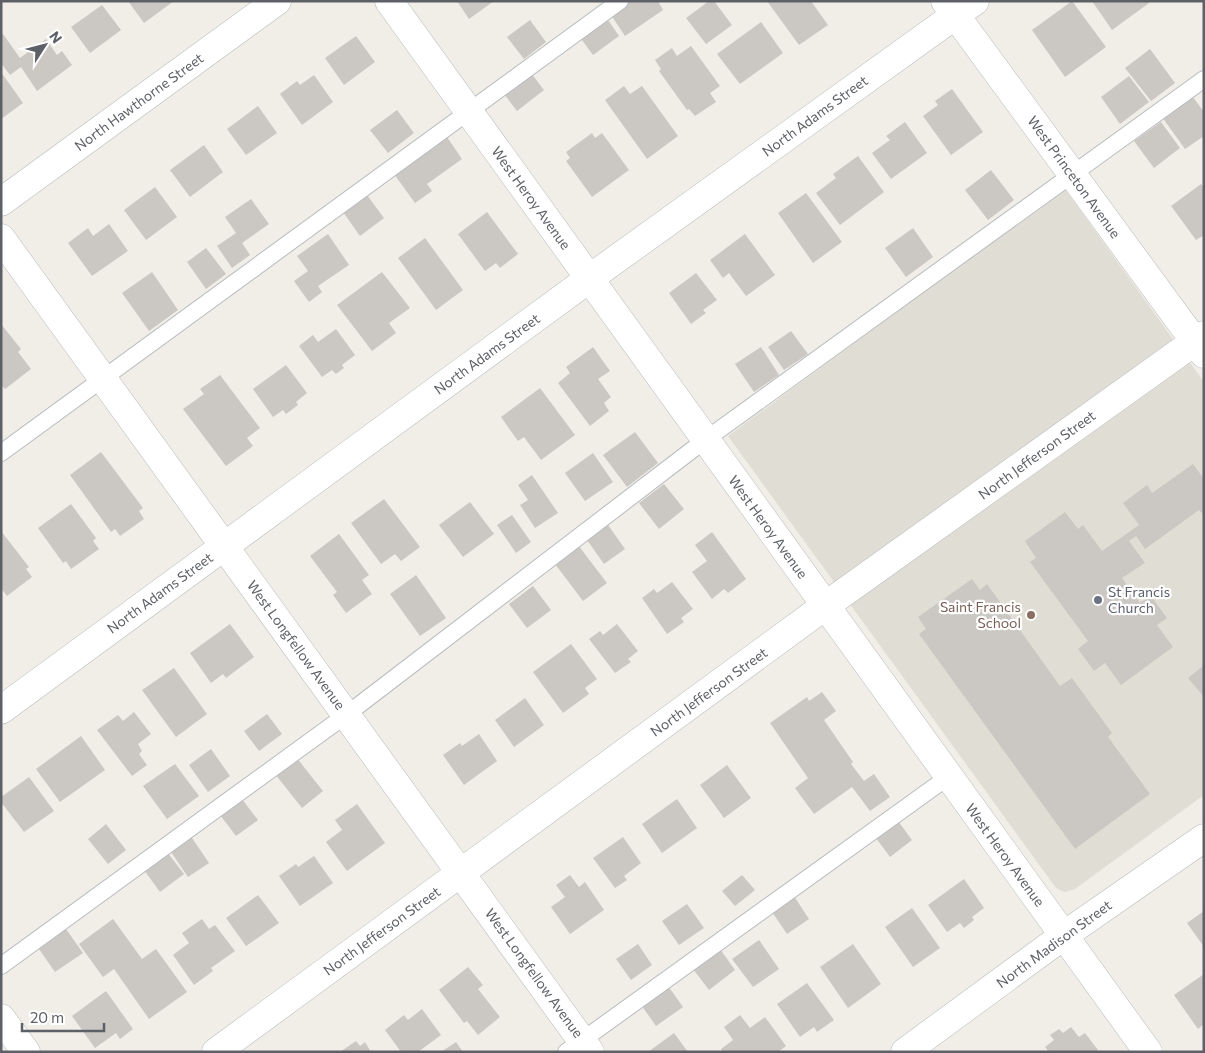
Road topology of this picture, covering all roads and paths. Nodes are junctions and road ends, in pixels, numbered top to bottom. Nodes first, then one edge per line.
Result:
1 (277, 1) edge
2 (389, 1) edge
3 (620, 1) edge
4 (958, 6) edge
5 (1204, 79) edge
6 (467, 111) junction
7 (1072, 174) junction
8 (1, 202) edge
9 (1, 238) edge
10 (590, 278) junction
11 (1201, 344) edge
12 (104, 379) junction
13 (705, 440) junction
14 (1, 454) edge
15 (224, 546) junction
16 (825, 606) junction
17 (1, 710) edge
18 (346, 715) junction
19 (948, 777) junction
20 (1204, 838) edge
21 (461, 873) junction
22 (1064, 936) junction
23 (1, 966) edge
24 (1, 1018) edge
25 (579, 1048) edge
26 (26, 1052) edge
27 (216, 1052) edge
28 (905, 1052) edge
29 (1148, 1052) edge

1 - 8 street, North Hawthorne Street
2 - 6 street, West Heroy Avenue
3 - 6 lane
4 - 7 street, West Princeton Avenue
4 - 10 street, North Adams Street
5 - 7 lane
6 - 10 street, West Heroy Avenue
6 - 12 lane
7 - 11 street, West Princeton Avenue
7 - 13 lane
9 - 12 street, West Longfellow Avenue
10 - 13 street, West Heroy Avenue
10 - 15 street, North Adams Street
11 - 16 street, North Jefferson Street
12 - 14 lane
12 - 15 street, West Longfellow Avenue
13 - 16 street, West Heroy Avenue
13 - 18 lane
15 - 17 street, North Adams Street
15 - 18 street, West Longfellow Avenue
16 - 19 street, West Heroy Avenue
16 - 21 street, North Jefferson Street
18 - 21 street, West Longfellow Avenue
18 - 23 lane
19 - 22 street, West Heroy Avenue
19 - 25 lane
20 - 22 street, North Madison Street
21 - 25 street, West Longfellow Avenue
21 - 27 street, North Jefferson Street
22 - 28 street, North Madison Street
22 - 29 street, West Heroy Avenue
24 - 26 street

